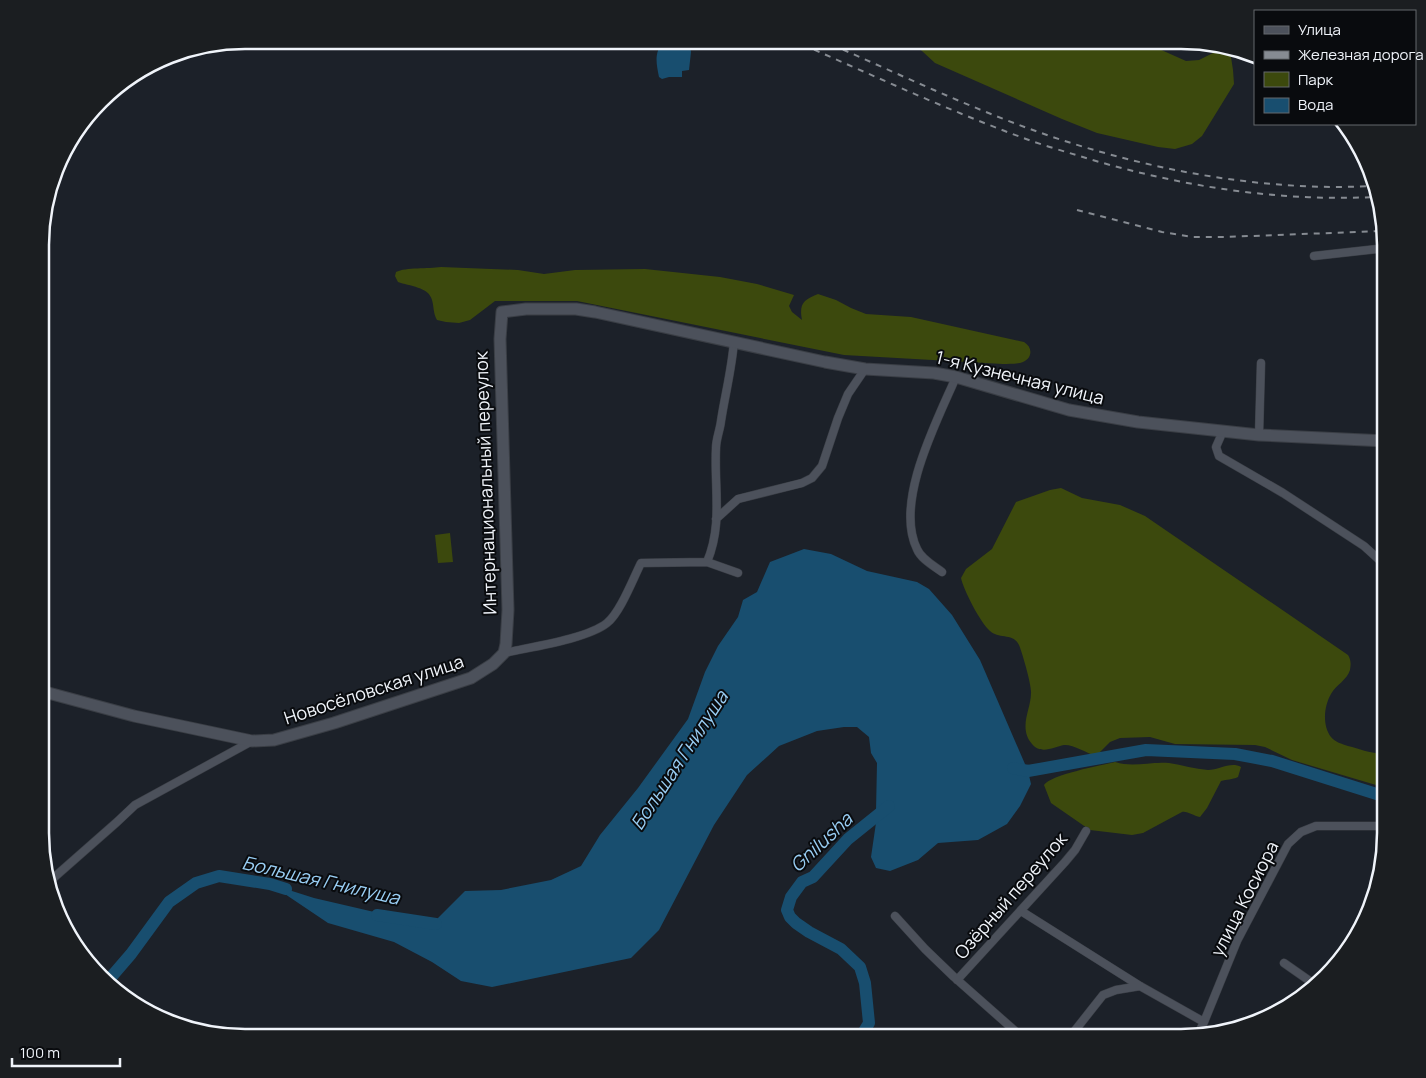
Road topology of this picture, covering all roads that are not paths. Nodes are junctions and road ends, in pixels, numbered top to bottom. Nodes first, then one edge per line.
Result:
1 (1377, 249) edge
2 (1314, 256) dead end
3 (502, 312) joint
4 (734, 342) junction
5 (1262, 363) dead end
6 (865, 369) junction
7 (956, 377) junction
8 (1222, 431) junction
9 (1259, 435) junction
10 (1377, 441) edge
11 (716, 519) junction
12 (1377, 558) edge
13 (707, 562) junction
14 (942, 572) dead end
15 (738, 573) dead end
16 (504, 653) junction
17 (49, 693) edge
18 (252, 741) junction
19 (1377, 826) edge
20 (1086, 831) dead end
21 (54, 878) edge
22 (1021, 911) junction
23 (895, 916) dead end
24 (1284, 963) dead end
25 (957, 980) junction
26 (1310, 981) edge
27 (1140, 986) junction
28 (1202, 1028) edge
29 (1013, 1029) edge
30 (1076, 1029) edge
31 (1203, 1029) edge

1 - 2 street
3 - 4 street, 1-я Кузнечная улица
3 - 16 street, Интернациональный переулок
4 - 6 street, 1-я Кузнечная улица
4 - 11 street
5 - 9 street
6 - 7 street, 1-я Кузнечная улица
6 - 11 street
7 - 8 street, 1-я Кузнечная улица
7 - 14 street
8 - 9 street, 1-я Кузнечная улица
8 - 12 street
9 - 10 street, 1-я Кузнечная улица
11 - 13 street
13 - 15 street, Новосёловская улица
13 - 16 street, Новосёловская улица
16 - 18 street, Новосёловская улица
17 - 18 street
18 - 21 street, Новосёловская улица
19 - 31 street, улица Косиора
20 - 22 street, Озёрный переулок
22 - 25 street, Озёрный переулок
22 - 27 street
23 - 25 street
24 - 26 street
25 - 29 street
27 - 28 street
27 - 30 street

